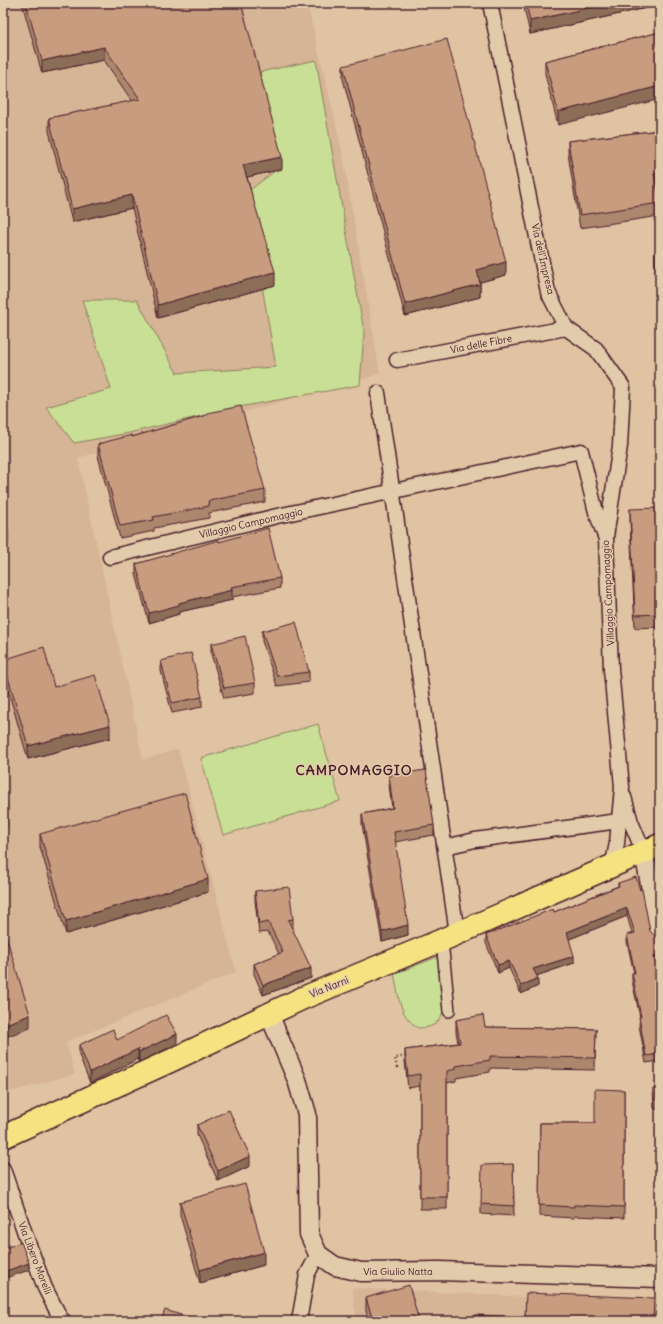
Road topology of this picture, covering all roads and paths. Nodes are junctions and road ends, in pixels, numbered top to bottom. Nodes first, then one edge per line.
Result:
1 (490, 3) edge
2 (566, 328) junction
3 (397, 360) dead end
4 (378, 393) dead end
5 (393, 491) junction
6 (606, 538) junction
7 (110, 557) dead end
8 (622, 787) junction
9 (618, 821) junction
10 (446, 847) junction
11 (652, 849) edge
12 (612, 866) junction
13 (660, 936) edge
14 (449, 937) junction
15 (449, 1011) dead end
16 (269, 1014) junction
17 (407, 1056) edge
18 (397, 1068) dead end
19 (3, 1137) edge
20 (3, 1169) edge
21 (318, 1254) junction
22 (660, 1278) edge
23 (64, 1321) edge
24 (299, 1321) edge

1 - 2 street, Via dell'Impresa
2 - 3 street, Via delle Fibre
2 - 6 street, Via dell'Impresa
4 - 5 street
5 - 6 street, Villaggio Campomaggio
5 - 7 street, Villaggio Campomaggio
5 - 10 street
6 - 8 street, Villaggio Campomaggio
8 - 9 street, Villaggio Campomaggio
8 - 11 street, Villaggio Campomaggio
9 - 10 street
9 - 12 street, Villaggio Campomaggio
10 - 14 street
11 - 12 main road, Via Narni
11 - 13 street
12 - 14 main road, Via Narni
14 - 15 street
14 - 16 main road, Via Narni
16 - 19 main road, Via Narni
16 - 21 street
17 - 18 path
20 - 23 street, Via Libero Morelli
21 - 22 street, Via Giulio Natta
21 - 24 street

